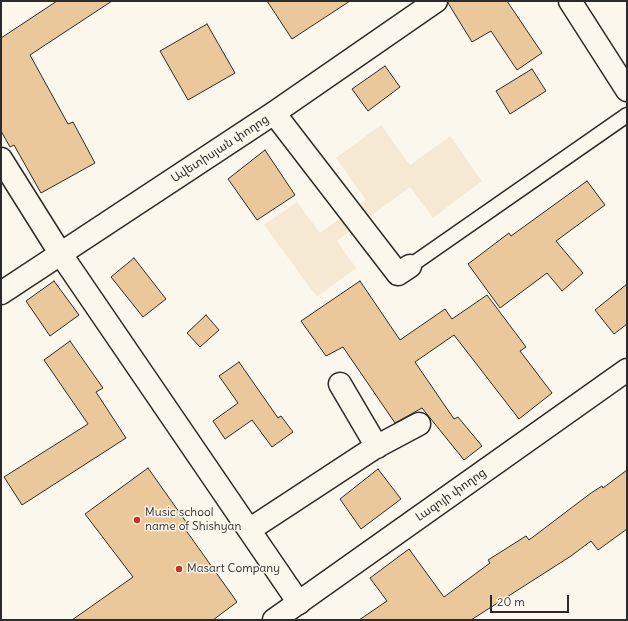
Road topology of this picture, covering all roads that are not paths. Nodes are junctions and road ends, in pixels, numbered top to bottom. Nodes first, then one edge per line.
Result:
1 (436, 1) edge
2 (570, 1) edge
3 (627, 90) edge
4 (274, 114) junction
5 (627, 115) edge
6 (1, 159) edge
7 (60, 253) junction
8 (410, 266) joint
9 (1, 293) edge
10 (627, 370) edge
11 (340, 384) dead end
12 (420, 424) dead end
13 (377, 447) junction
14 (249, 530) junction
15 (299, 603) junction
16 (274, 620) edge

1 - 4 street, Ավետիսյան փողոց
2 - 3 street
4 - 7 street, Ավետիսյան փողոց
4 - 8 street
5 - 8 lane
6 - 7 street
7 - 9 street, Ավետիսյան փողոց
7 - 14 street
10 - 15 street, Լազոյի փողոց
11 - 13 street
12 - 13 street
13 - 14 street
14 - 15 street
15 - 16 street, Լազոյի փողոց

